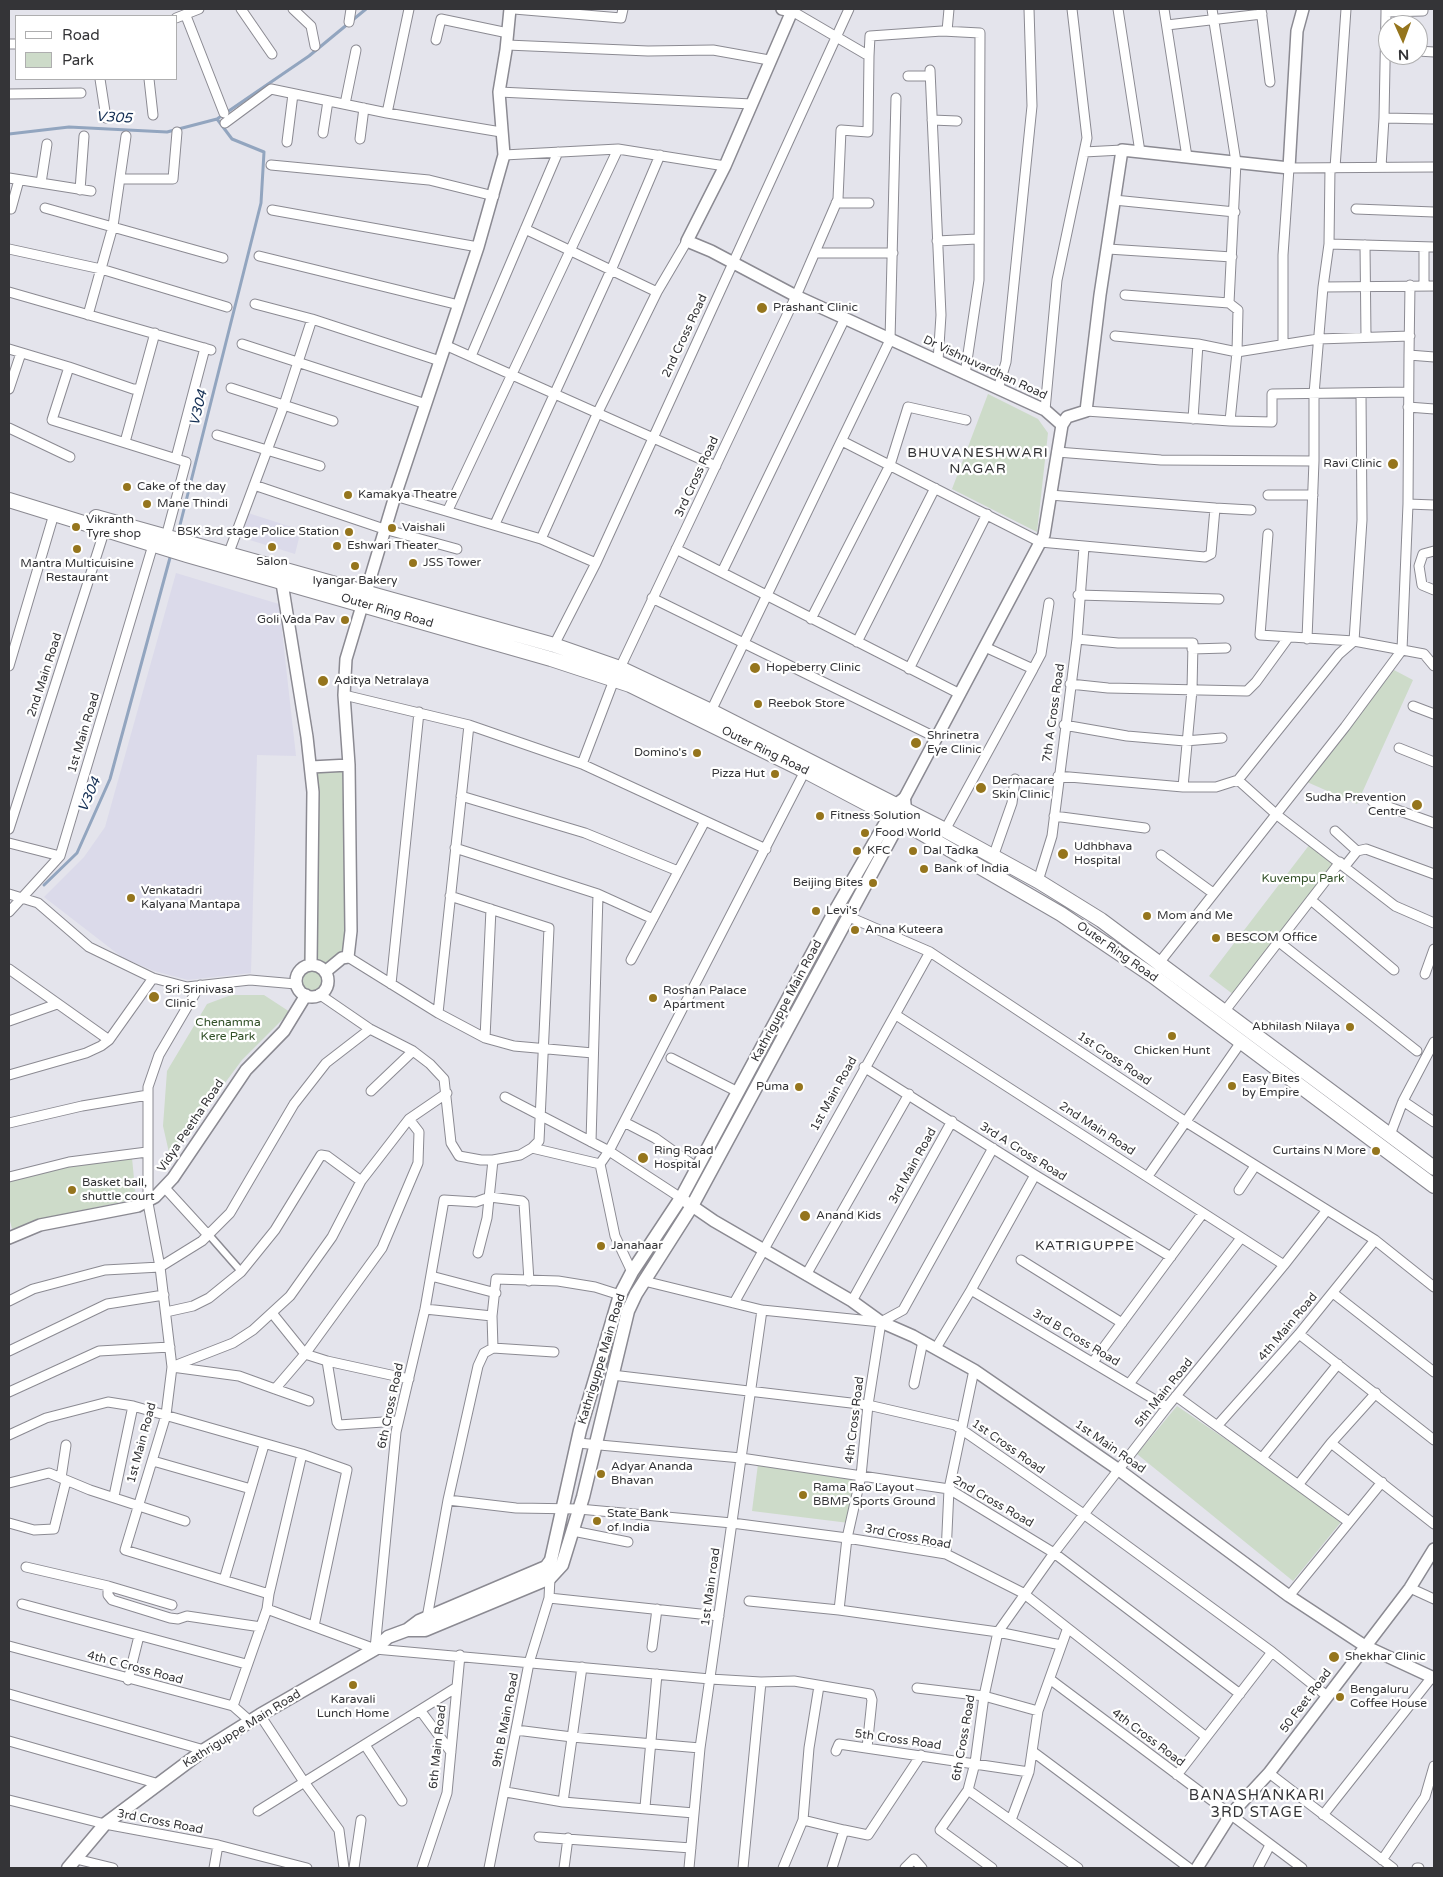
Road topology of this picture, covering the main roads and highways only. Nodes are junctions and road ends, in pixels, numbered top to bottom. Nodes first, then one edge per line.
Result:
1 (9, 491) edge
2 (9, 500) edge
3 (163, 542) junction
4 (189, 550) junction
5 (363, 597) junction
6 (617, 674) junction
7 (899, 810) junction
8 (1432, 1162) edge
9 (1434, 1186) edge
10 (407, 1630) junction
11 (72, 1864) edge

1 - 3 highway, Outer Ring Road
2 - 3 highway, Outer Ring Road
3 - 4 highway, Outer Ring Road
4 - 5 highway, Outer Ring Road
4 - 5 highway, Outer Ring Road
5 - 6 highway, Outer Ring Road
5 - 6 highway, Outer Ring Road
6 - 7 highway, Outer Ring Road
6 - 7 highway, Outer Ring Road
7 - 8 highway, Outer Ring Road
7 - 9 highway, Outer Ring Road
7 - 10 main road, Kathriguppe Main Road
7 - 10 main road, Kathriguppe Main Road
10 - 11 main road, Kathriguppe Main Road

